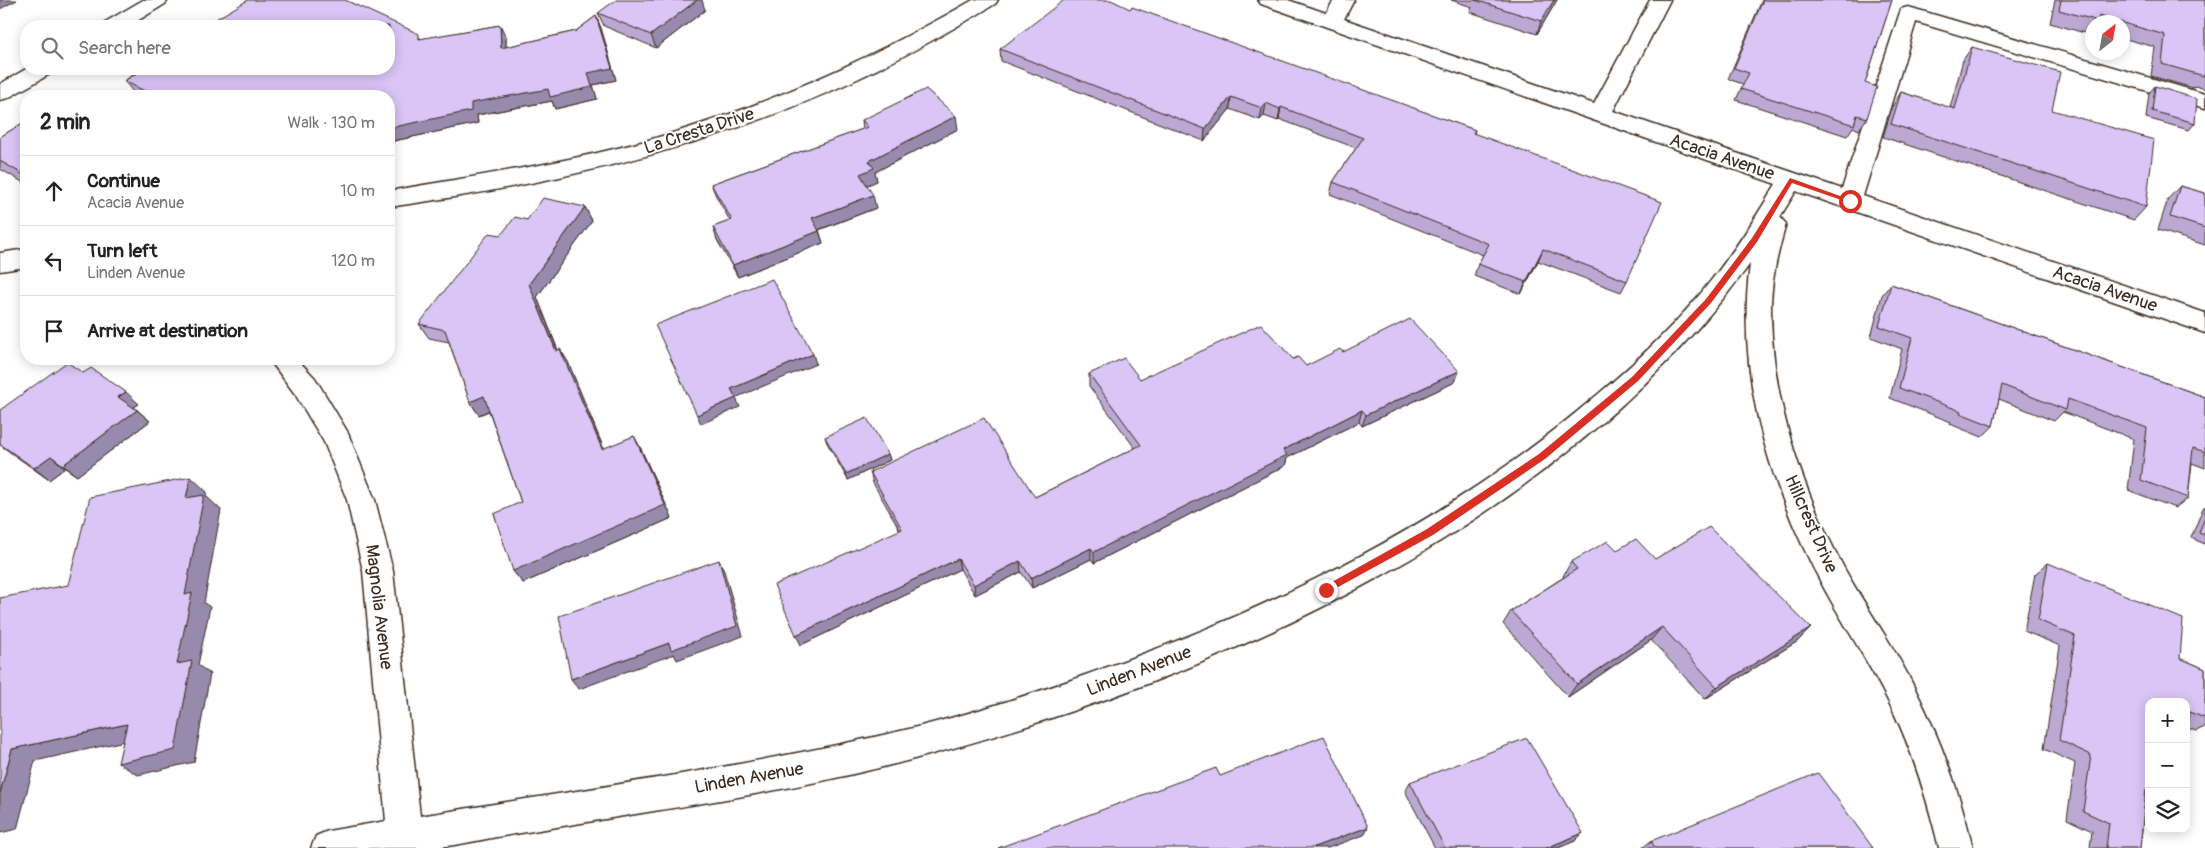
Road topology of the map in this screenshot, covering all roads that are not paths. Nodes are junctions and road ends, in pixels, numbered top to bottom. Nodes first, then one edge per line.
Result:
1 (158, 0) edge
2 (988, 0) edge
3 (1268, 0) edge
4 (1344, 0) edge
5 (1660, 0) edge
6 (124, 20) edge
7 (1332, 22) junction
8 (32, 75) edge
9 (0, 93) edge
10 (2205, 101) edge
11 (1600, 115) junction
12 (1790, 180) junction
13 (395, 198) edge
14 (1850, 201) junction
15 (20, 259) edge
16 (20, 263) edge
17 (0, 264) edge
18 (2205, 323) edge
19 (287, 365) edge
20 (405, 842) edge
21 (328, 848) edge
22 (1956, 848) edge

1 - 6 street
2 - 13 street, La Cresta Drive
3 - 7 street, Acacia Avenue
4 - 7 street
5 - 11 street
7 - 11 street, Acacia Avenue
8 - 9 street
10 - 14 street
11 - 12 street, Acacia Avenue
12 - 14 street, Acacia Avenue
12 - 20 street, Linden Avenue
12 - 22 street, Hillcrest Drive
14 - 18 street, Acacia Avenue
15 - 17 street
16 - 17 street
19 - 20 street, Magnolia Avenue
20 - 21 street, Linden Avenue

